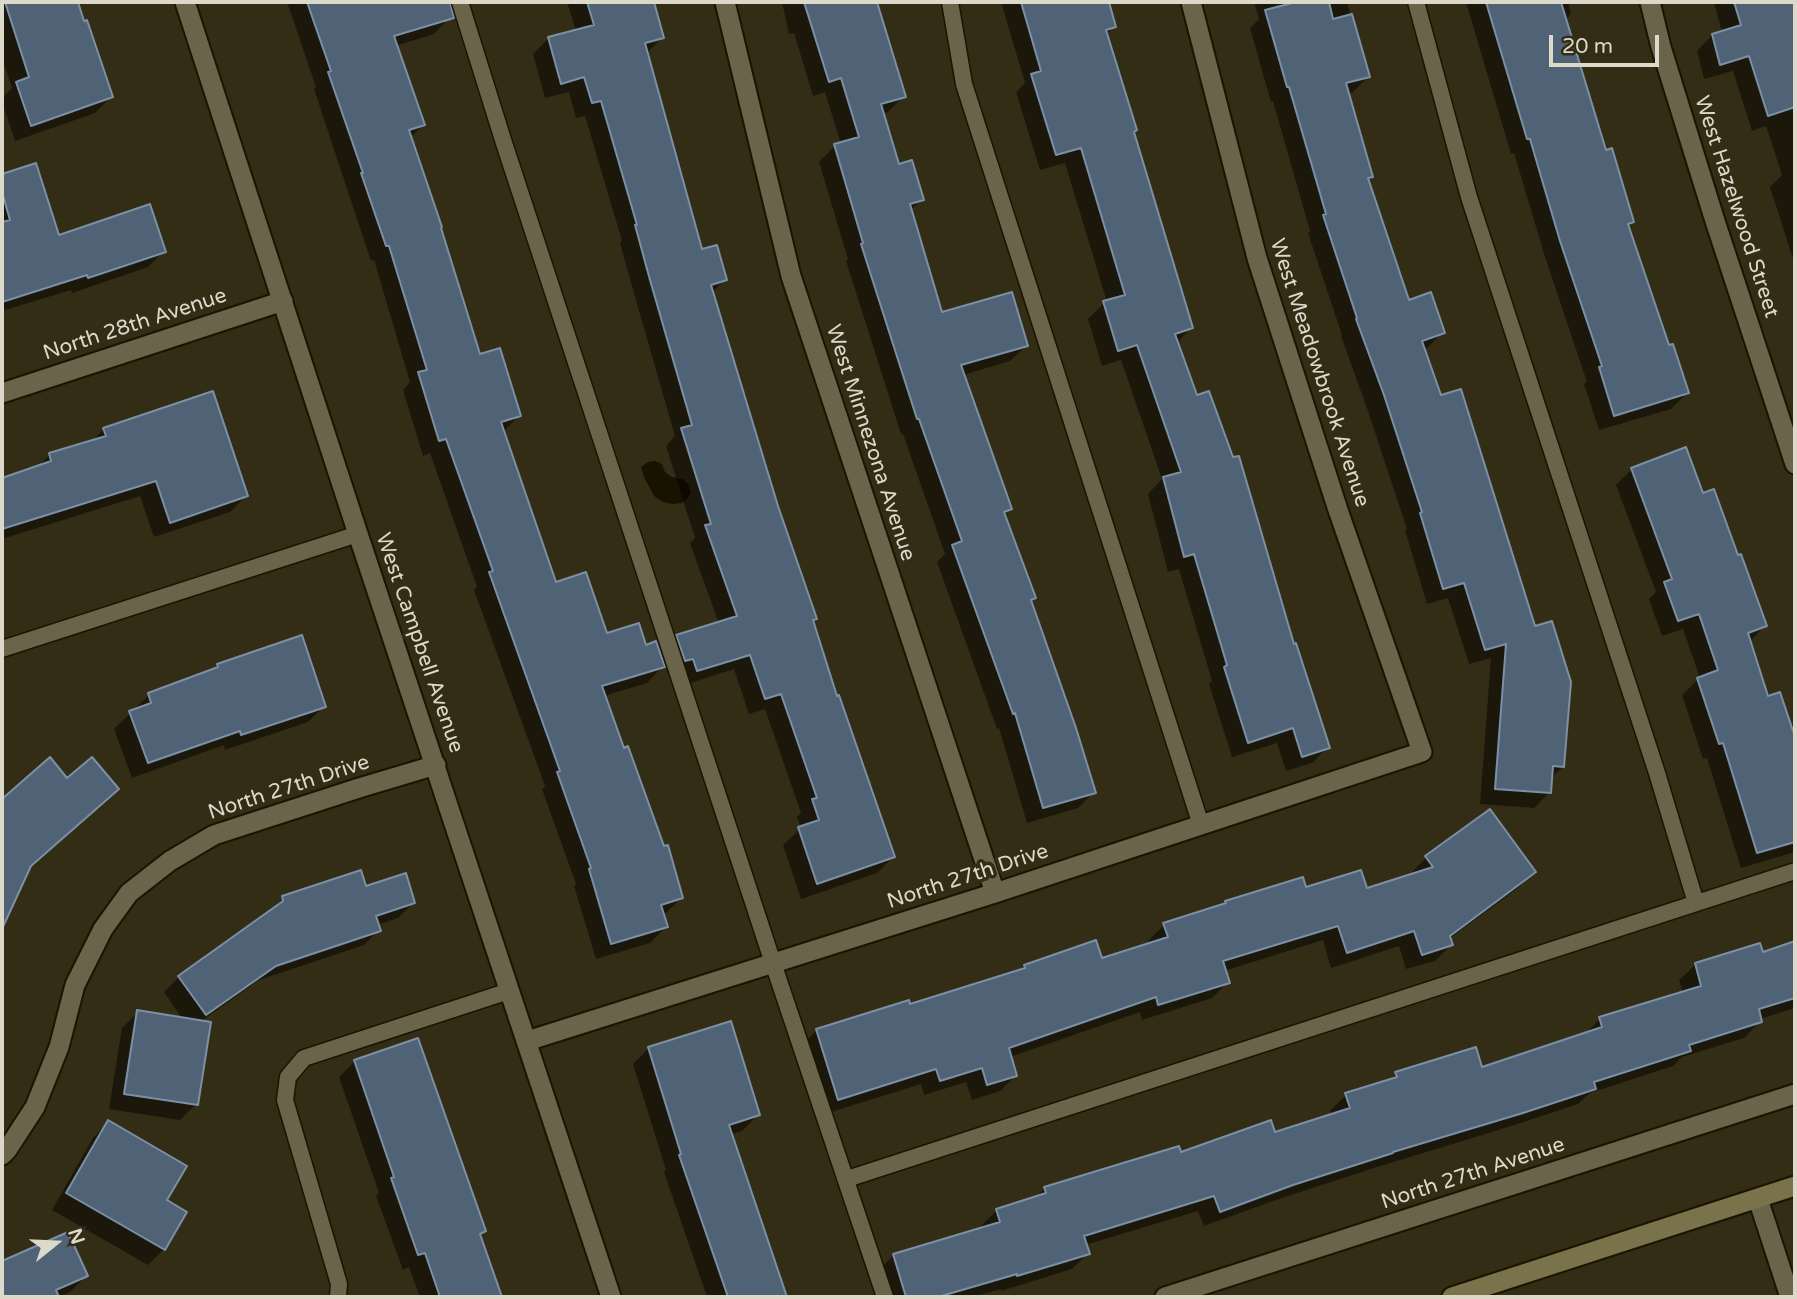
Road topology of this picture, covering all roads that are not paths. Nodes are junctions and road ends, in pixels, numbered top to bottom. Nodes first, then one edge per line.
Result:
1 (185, 2) edge
2 (460, 2) edge
3 (725, 2) edge
4 (950, 2) edge
5 (1191, 2) edge
6 (1416, 2) edge
7 (1650, 2) edge
8 (283, 301) junction
9 (2, 393) edge
10 (1795, 464) edge
11 (358, 534) junction
12 (2, 649) edge
13 (1422, 752) joint
14 (436, 765) junction
15 (1201, 825) junction
16 (1795, 871) edge
17 (995, 893) junction
18 (1696, 903) junction
19 (773, 963) junction
20 (509, 991) junction
21 (527, 1041) junction
22 (1795, 1094) edge
23 (2, 1155) edge
24 (847, 1179) junction
25 (1795, 1186) edge
26 (1758, 1199) junction
27 (338, 1297) edge
28 (611, 1297) edge
29 (885, 1297) edge
30 (1165, 1297) edge
31 (1452, 1297) edge
32 (1790, 1297) edge

1 - 8 street, West Campbell Avenue
2 - 19 lane
3 - 17 street, West Minnezona Avenue
4 - 15 lane
5 - 13 street, West Meadowbrook Avenue
6 - 18 lane
7 - 10 street, West Hazelwood Street
8 - 9 street, North 28th Avenue
8 - 11 street, West Campbell Avenue
11 - 12 lane
11 - 14 street, West Campbell Avenue
13 - 15 street, North 27th Drive
14 - 20 street, West Campbell Avenue
14 - 23 street, North 27th Drive
15 - 17 street, North 27th Drive
16 - 18 lane
17 - 19 street, North 27th Drive
18 - 24 lane
19 - 21 street, North 27th Drive
19 - 24 lane
20 - 21 street, West Campbell Avenue
20 - 27 lane
21 - 28 street, West Campbell Avenue
22 - 30 street, North 27th Avenue
24 - 29 lane
25 - 26 main road
26 - 31 main road
26 - 32 street

